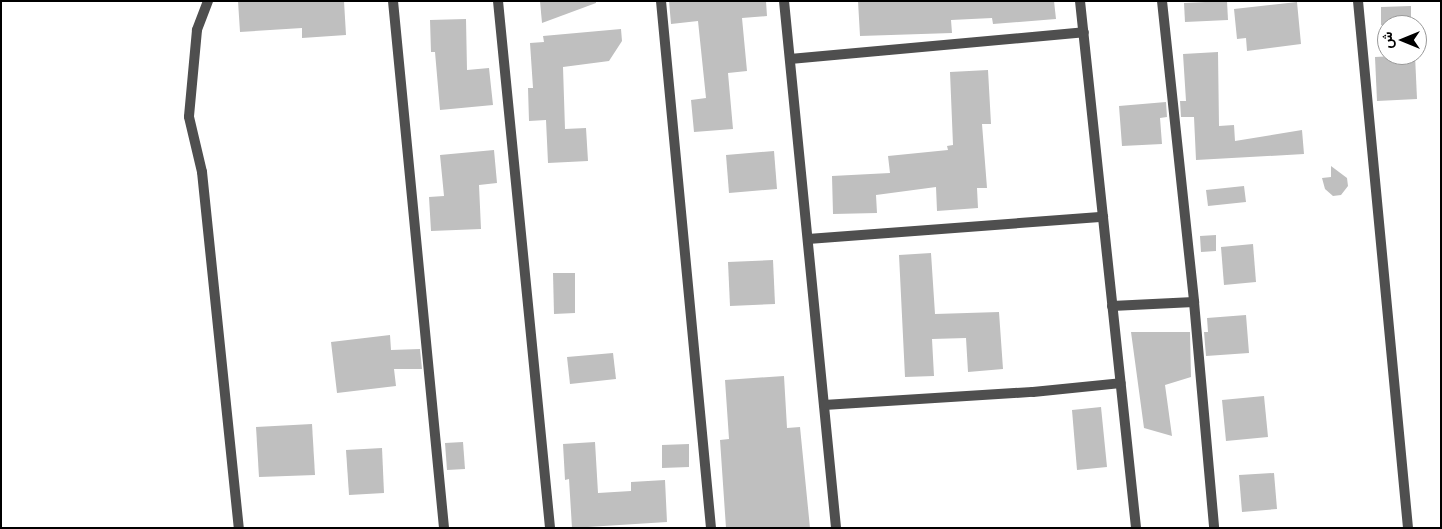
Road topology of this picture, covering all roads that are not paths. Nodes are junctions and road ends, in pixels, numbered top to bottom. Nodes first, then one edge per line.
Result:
1 (208, 1) edge
2 (393, 1) edge
3 (498, 1) edge
4 (661, 1) edge
5 (784, 1) edge
6 (1080, 1) edge
7 (1162, 1) edge
8 (1358, 1) edge
9 (1084, 32) junction
10 (790, 59) junction
11 (1103, 217) junction
12 (808, 239) junction
13 (1194, 302) junction
14 (1112, 306) junction
15 (1120, 384) junction
16 (824, 405) junction
17 (239, 528) edge
18 (444, 528) edge
19 (550, 528) edge
20 (711, 528) edge
21 (836, 528) edge
22 (1136, 528) edge
23 (1214, 528) edge
24 (1408, 528) edge

1 - 17 street
2 - 18 street
3 - 19 street
4 - 20 street
5 - 10 street
6 - 9 street
7 - 13 street
8 - 24 street
9 - 10 street
9 - 11 street
10 - 12 street
11 - 12 street
11 - 14 street
12 - 16 street
13 - 14 street
13 - 23 street
14 - 15 street
15 - 16 street
15 - 22 street
16 - 21 street

